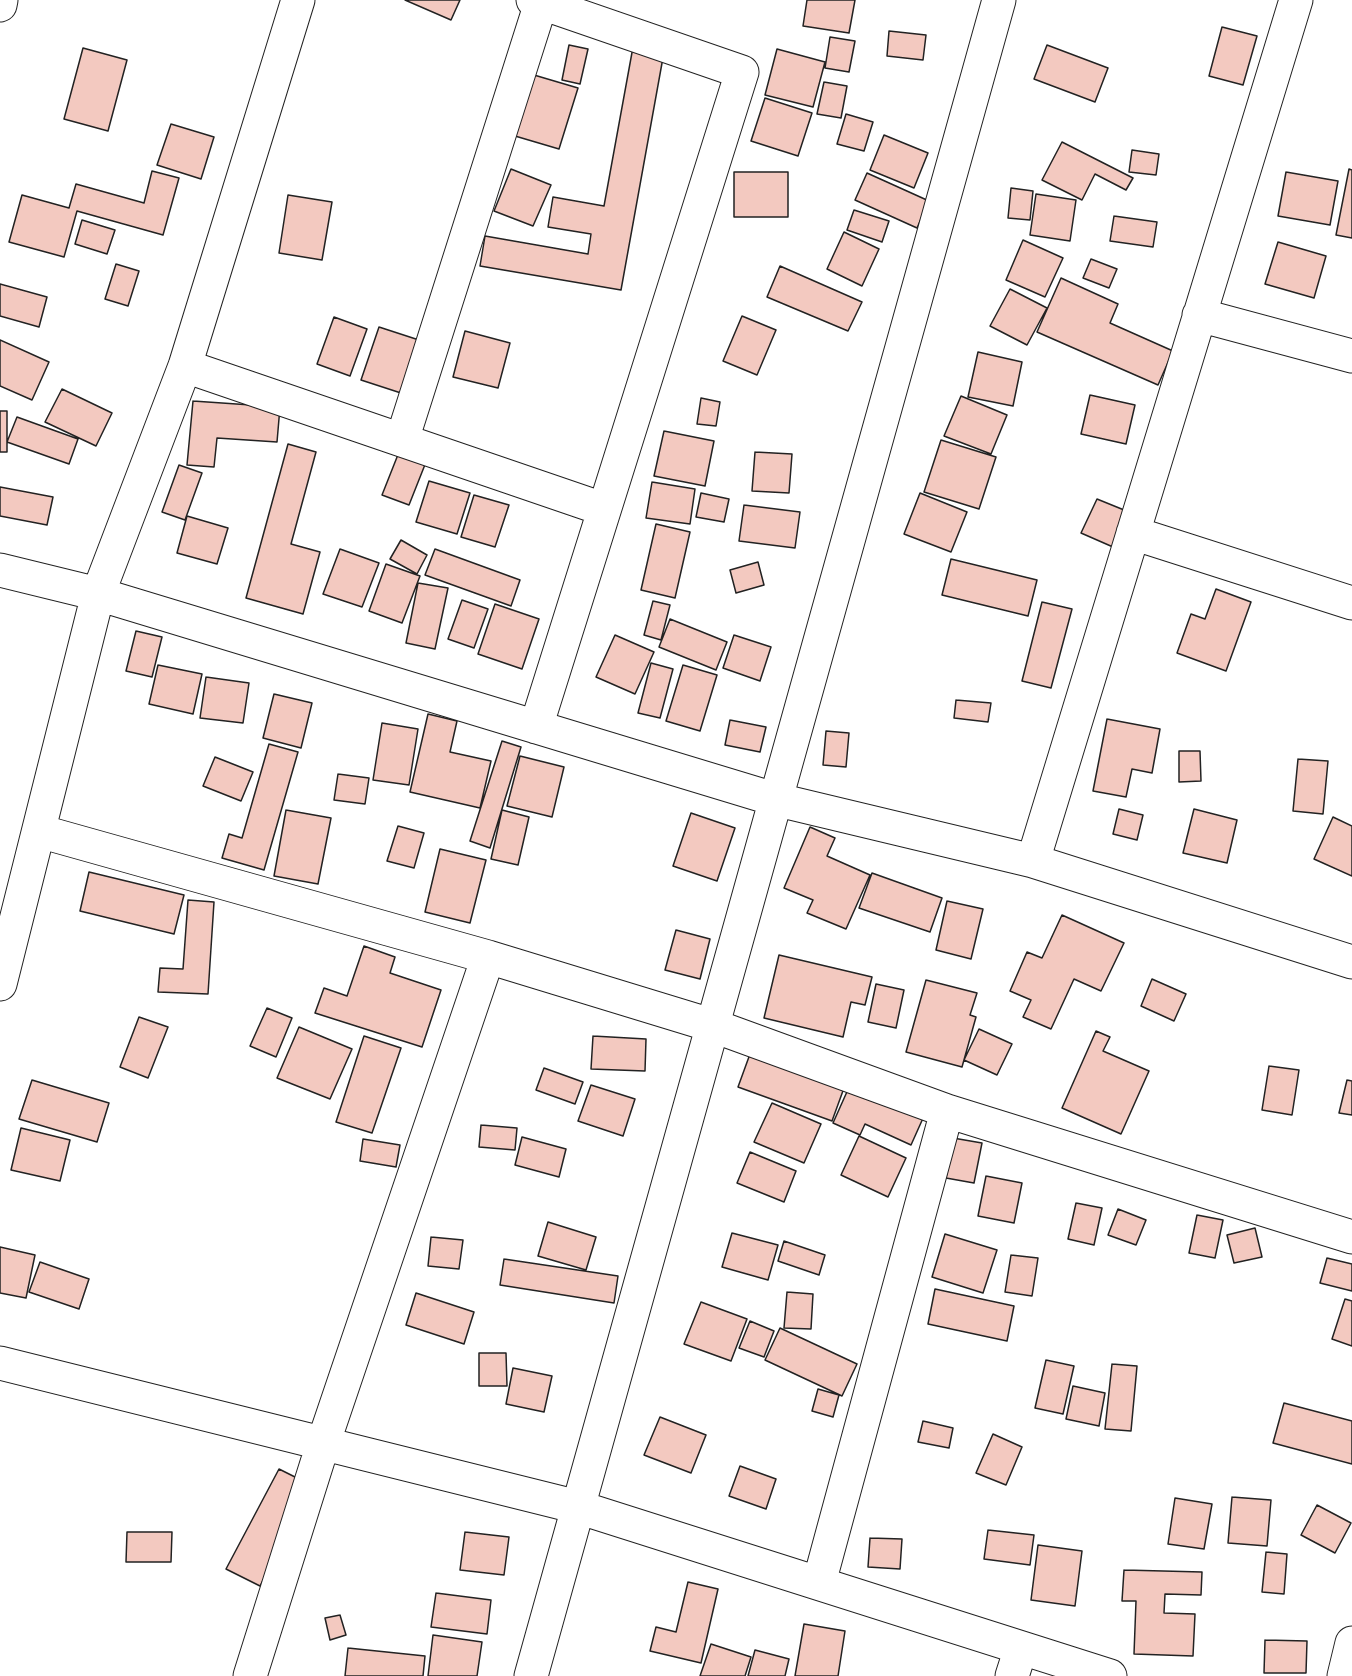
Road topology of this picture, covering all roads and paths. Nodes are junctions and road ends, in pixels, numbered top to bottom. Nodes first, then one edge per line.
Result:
1 (2, 0) edge
2 (298, 0) edge
3 (999, 0) edge
4 (1296, 0) edge
5 (537, 1) edge
6 (0, 5) edge
7 (1199, 315) junction
8 (1352, 356) edge
9 (185, 366) junction
10 (402, 440) junction
11 (603, 509) junction
12 (1133, 533) junction
13 (0, 570) edge
14 (98, 594) junction
15 (1352, 603) edge
16 (536, 727) junction
17 (774, 800) junction
18 (39, 831) junction
19 (1033, 861) junction
20 (488, 957) junction
21 (1352, 962) edge
22 (0, 984) edge
23 (714, 1026) junction
24 (947, 1111) junction
25 (1352, 1237) edge
26 (0, 1363) edge
27 (323, 1444) junction
28 (579, 1507) junction
29 (819, 1583) junction
30 (1352, 1643) edge
31 (1016, 1662) edge
32 (250, 1676) edge
33 (531, 1676) edge
34 (1110, 1676) edge
35 (1344, 1676) edge

1 - 6 street
2 - 9 street
3 - 17 street
4 - 7 street
5 - 10 street
5 - 11 street
7 - 8 street
7 - 12 street
9 - 10 street
9 - 14 street
10 - 11 street
11 - 16 street
12 - 15 street
12 - 19 street
13 - 14 street
14 - 16 street
14 - 18 street
16 - 17 street
17 - 19 street
17 - 23 street
18 - 20 street
18 - 22 street
19 - 21 street
20 - 23 street
20 - 27 street
23 - 24 street
23 - 28 street
24 - 25 street
24 - 29 street
26 - 27 street
27 - 28 street
27 - 32 street
28 - 29 street
28 - 33 street
29 - 31 street
30 - 35 street
31 - 34 street

